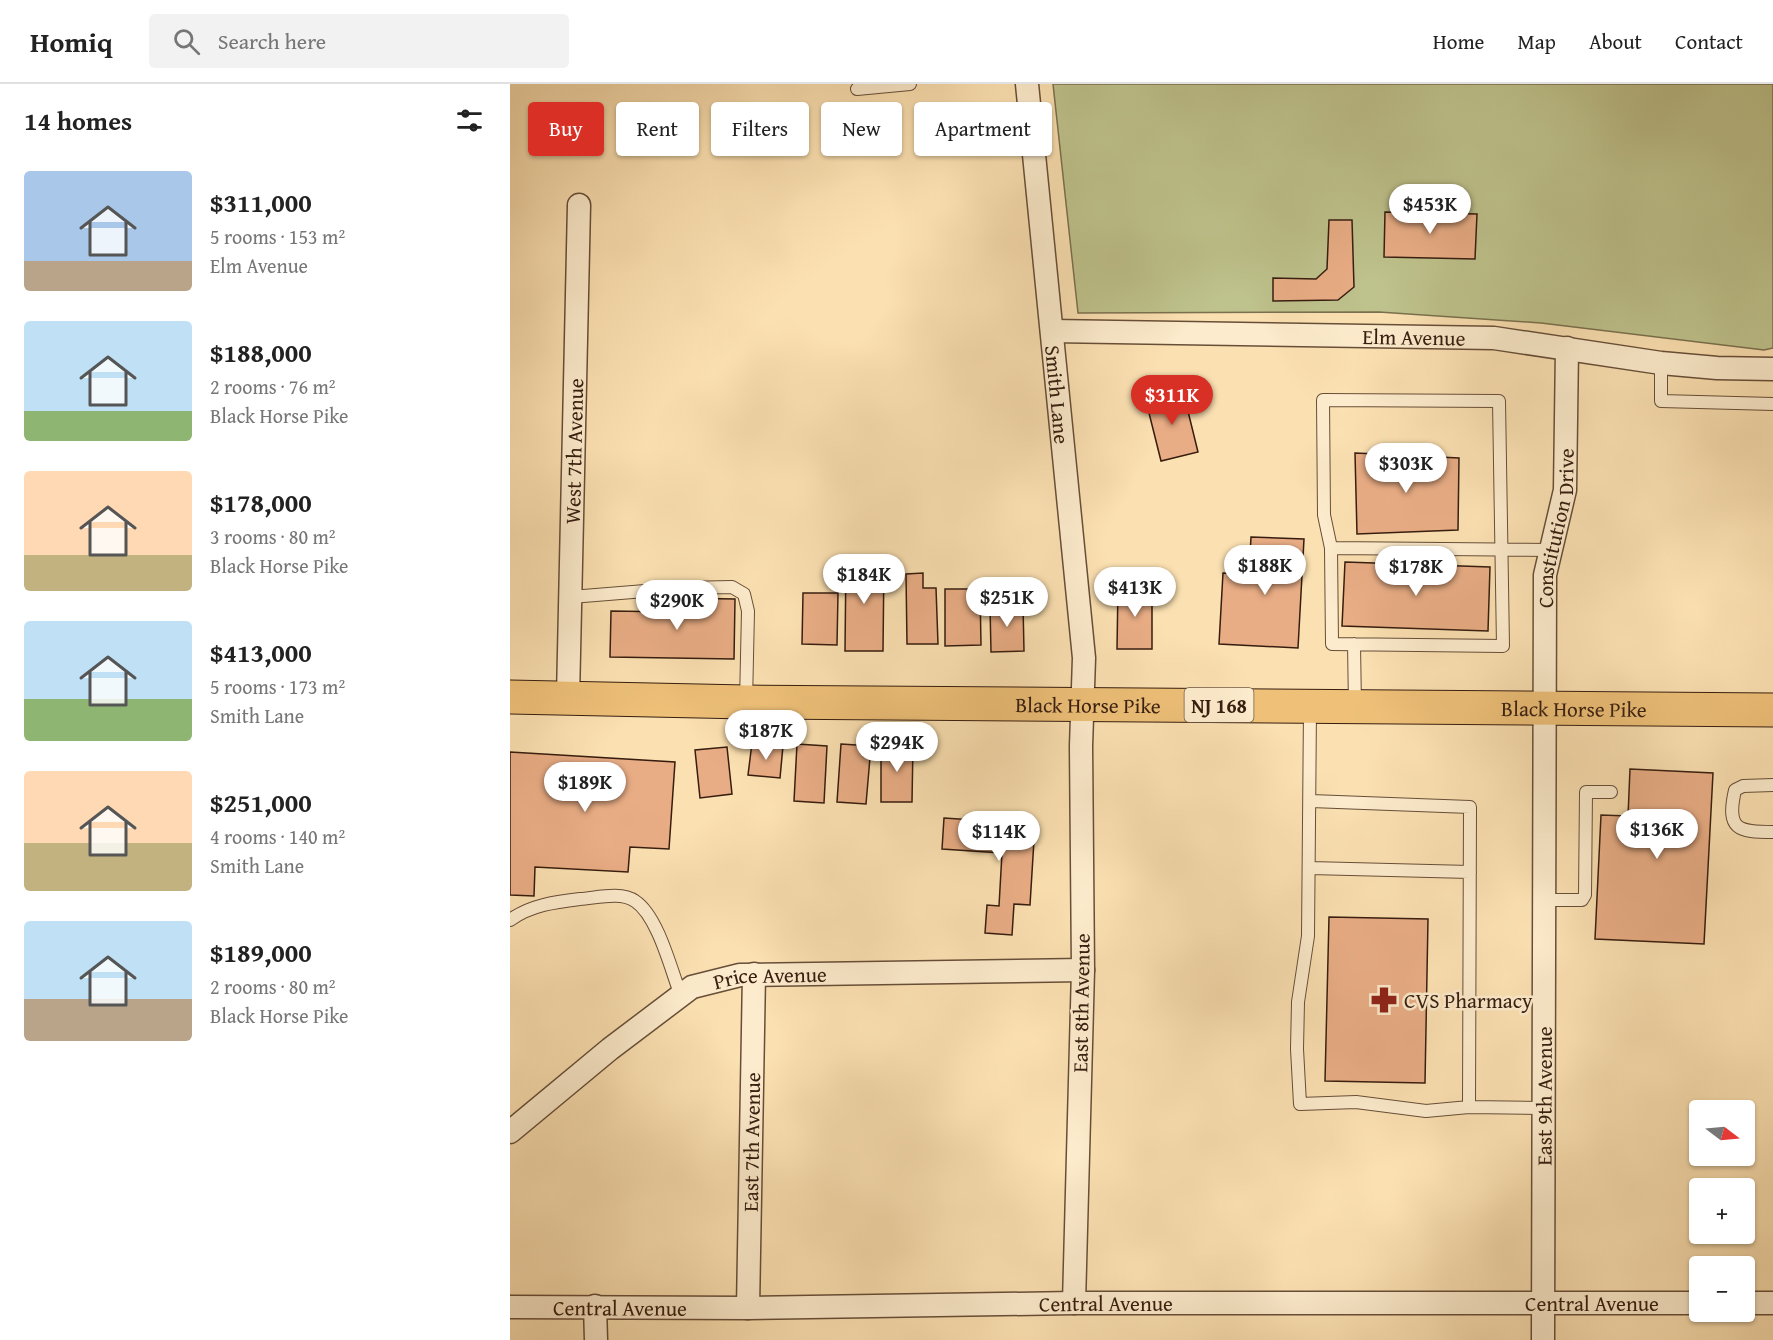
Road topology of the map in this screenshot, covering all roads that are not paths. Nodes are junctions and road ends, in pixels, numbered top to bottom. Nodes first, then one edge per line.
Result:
1 (910, 84) edge
2 (1027, 84) edge
3 (857, 89) dead end
4 (579, 205) dead end
5 (1052, 331) junction
6 (1567, 348) junction
7 (1661, 363) junction
8 (1773, 369) edge
9 (1773, 404) edge
10 (1330, 548) junction
11 (1502, 549) junction
12 (1551, 549) junction
13 (571, 597) junction
14 (1354, 644) junction
15 (510, 697) edge
16 (568, 697) junction
17 (746, 702) junction
18 (1083, 704) junction
19 (1310, 706) junction
20 (1355, 706) junction
21 (1544, 708) junction
22 (1773, 710) edge
23 (1773, 785) edge
24 (1611, 792) dead end
25 (1311, 801) junction
26 (1773, 832) edge
27 (1310, 868) junction
28 (1470, 872) junction
29 (1543, 900) junction
30 (510, 920) edge
31 (1083, 970) junction
32 (754, 974) junction
33 (681, 996) junction
34 (1469, 1107) junction
35 (1542, 1108) junction
36 (510, 1132) edge
37 (1543, 1302) junction
38 (1074, 1303) junction
39 (1689, 1303) edge
40 (1755, 1303) edge
41 (1773, 1304) edge
42 (595, 1306) junction
43 (510, 1307) edge
44 (748, 1308) junction
45 (596, 1340) edge
46 (1543, 1340) edge

1 - 3 lane
2 - 5 street, Smith Lane
4 - 13 street, West 7th Avenue
5 - 6 street, Elm Avenue
5 - 18 street, Smith Lane
6 - 7 street, Elm Avenue
6 - 12 street, Constitution Drive
7 - 8 street, Elm Avenue
7 - 9 lane
10 - 11 lane
10 - 11 lane
10 - 14 lane
11 - 12 lane
11 - 14 lane
12 - 21 street, Constitution Drive
13 - 16 street, West 7th Avenue
13 - 17 lane
14 - 20 lane
15 - 16 main road, Black Horse Pike / NJ 168
16 - 17 main road, Black Horse Pike / NJ 168
17 - 18 main road, Black Horse Pike / NJ 168
18 - 19 main road, Black Horse Pike / NJ 168
18 - 31 street, East 8th Avenue
19 - 20 main road, Black Horse Pike / NJ 168
19 - 25 lane
20 - 21 main road, Black Horse Pike / NJ 168
21 - 22 main road, Black Horse Pike / NJ 168
21 - 29 street, East 9th Avenue
23 - 26 lane
24 - 29 lane
25 - 27 lane
25 - 28 lane
27 - 28 lane
27 - 34 lane
28 - 34 lane
29 - 35 street, East 9th Avenue
30 - 33 lane
31 - 32 street, Price Avenue
31 - 38 street, East 8th Avenue
32 - 33 street, Price Avenue
32 - 44 street, East 7th Avenue
33 - 36 street, Price Avenue
34 - 35 lane
35 - 37 street, East 9th Avenue
37 - 38 street, Central Avenue
37 - 39 street, Central Avenue
37 - 46 street, East 9th Avenue
38 - 44 street, Central Avenue
40 - 41 street
42 - 43 street, Central Avenue
42 - 44 street, Central Avenue
42 - 45 street

